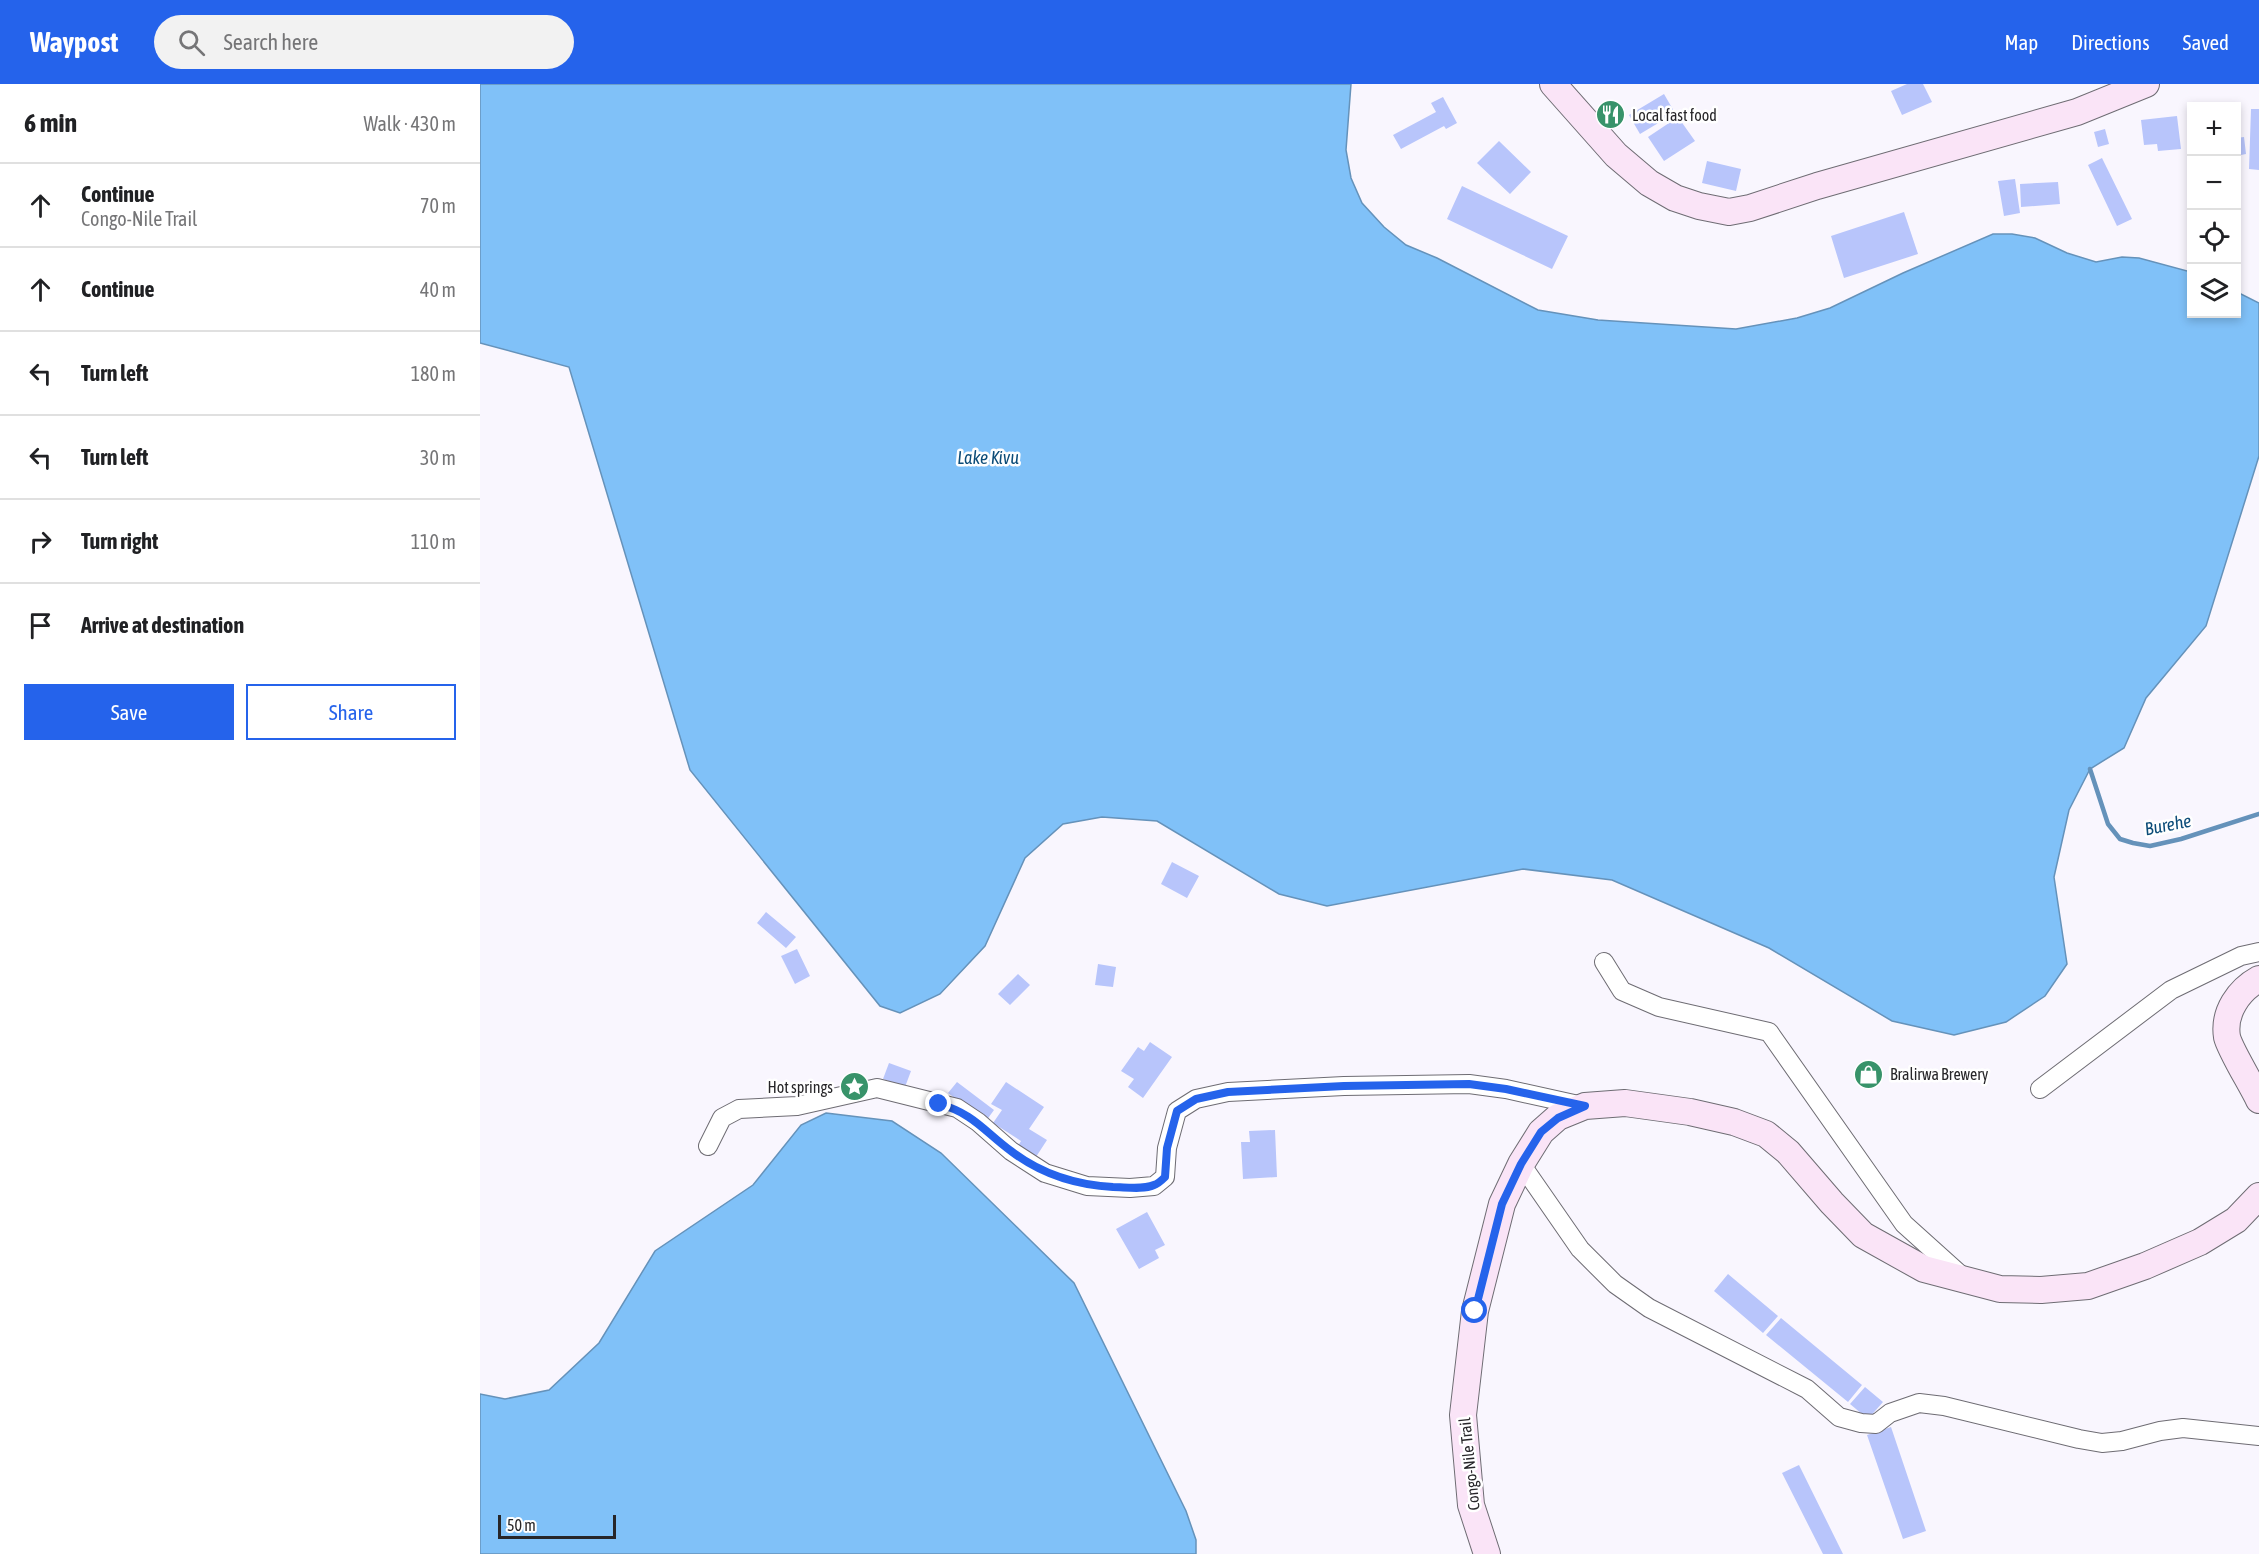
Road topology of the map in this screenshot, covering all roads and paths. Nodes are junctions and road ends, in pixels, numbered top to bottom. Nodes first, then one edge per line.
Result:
1 (1553, 84) edge
2 (2146, 84) edge
3 (2259, 952) edge
4 (1604, 962) dead end
5 (2259, 979) edge
6 (2040, 1089) dead end
7 (2259, 1100) edge
8 (1585, 1106) junction
9 (708, 1146) dead end
10 (1521, 1164) junction
11 (2259, 1196) edge
12 (1968, 1281) junction
13 (2259, 1436) edge
14 (1487, 1554) edge

1 - 2 main road
3 - 6 street
4 - 12 street
5 - 7 main road
8 - 9 street
8 - 10 main road, Congo-Nile Trail
8 - 12 main road, Congo-Nile Trail
10 - 13 street
10 - 14 main road, Congo-Nile Trail
11 - 12 main road, Congo-Nile Trail

